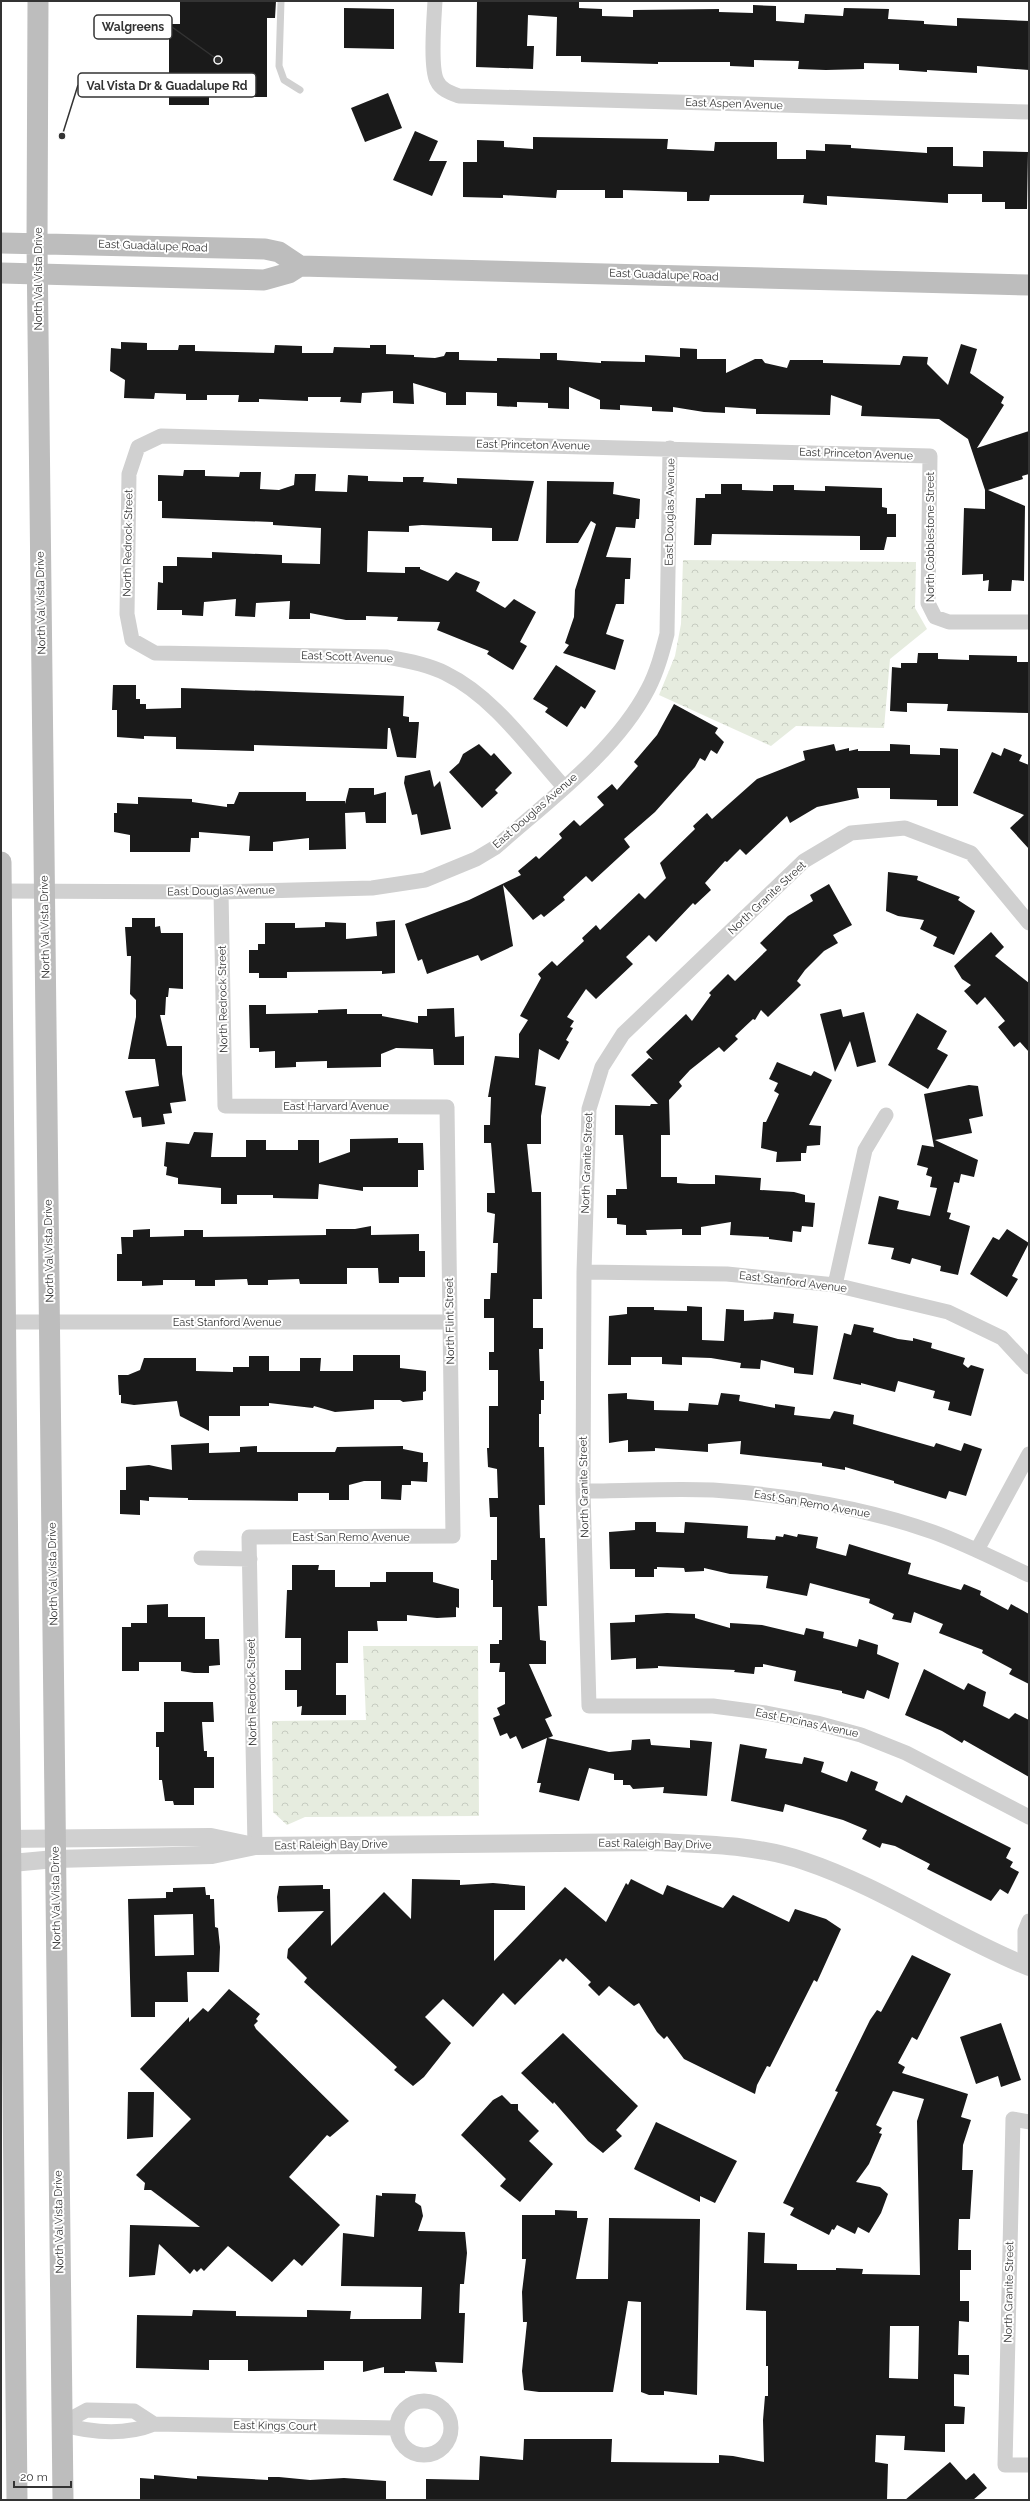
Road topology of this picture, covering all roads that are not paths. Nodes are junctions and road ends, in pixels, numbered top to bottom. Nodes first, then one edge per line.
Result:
1 (38, 1) edge
2 (281, 1) edge
3 (435, 1) edge
4 (300, 90) dead end
5 (1029, 112) edge
6 (1, 243) edge
7 (37, 243) junction
8 (300, 266) junction
9 (1, 273) edge
10 (38, 274) junction
11 (1029, 285) edge
12 (138, 447) joint
13 (670, 448) junction
14 (930, 456) joint
15 (1029, 622) edge
16 (132, 640) joint
17 (564, 787) junction
18 (1, 862) edge
19 (44, 890) junction
20 (1, 891) edge
21 (221, 892) junction
22 (1029, 924) edge
23 (225, 1106) joint
24 (447, 1107) joint
25 (886, 1115) dead end
26 (584, 1272) junction
27 (835, 1285) junction
28 (5, 1322) junction
29 (450, 1322) junction
30 (50, 1323) junction
31 (1029, 1367) edge
32 (1029, 1454) edge
33 (583, 1491) junction
34 (453, 1536) joint
35 (249, 1537) joint
36 (977, 1550) junction
37 (201, 1558) dead end
38 (250, 1559) junction
39 (1029, 1575) edge
40 (589, 1706) joint
41 (1029, 1817) edge
42 (55, 1838) junction
43 (6, 1839) edge
44 (255, 1846) junction
45 (55, 1860) junction
46 (6, 1864) edge
47 (1029, 1921) edge
48 (1028, 1964) edge
49 (1029, 2122) edge
50 (61, 2424) junction
51 (154, 2424) junction
52 (396, 2428) dead end
53 (1029, 2465) edge
54 (17, 2500) edge
55 (63, 2500) edge

1 - 7 main road, North Val Vista Drive
2 - 4 lane
3 - 5 street, East Aspen Avenue
6 - 7 main road, East Guadalupe Road
7 - 8 main road, East Guadalupe Road
7 - 10 main road, North Val Vista Drive
8 - 10 main road, East Guadalupe Road
8 - 11 main road, East Guadalupe Road
9 - 10 main road, East Guadalupe Road
10 - 19 main road, North Val Vista Drive
12 - 13 street, East Princeton Avenue
12 - 16 street, North Redrock Street
13 - 14 street, East Princeton Avenue
13 - 17 street, East Douglas Avenue
14 - 15 street, North Cobblestone Street
16 - 17 street, East Scott Avenue
17 - 21 street, East Douglas Avenue
18 - 20 main road
19 - 20 street, East Douglas Avenue
19 - 21 street, East Douglas Avenue
19 - 30 main road, North Val Vista Drive
20 - 28 main road
21 - 23 street, North Redrock Street
22 - 26 street, North Granite Street
23 - 24 street, East Harvard Avenue
24 - 29 street, North Flint Street
25 - 27 street
26 - 27 street, East Stanford Avenue
26 - 33 street, North Granite Street
27 - 31 street, East Stanford Avenue
28 - 30 street, East Stanford Avenue
28 - 43 main road
29 - 30 street, East Stanford Avenue
29 - 34 street, North Flint Street
30 - 42 main road, North Val Vista Drive
32 - 36 street
33 - 36 street, East San Remo Avenue
33 - 40 street, North Granite Street
34 - 35 street, East San Remo Avenue
35 - 38 street, North Redrock Street
36 - 39 street, East San Remo Avenue
37 - 38 street
38 - 44 street, North Redrock Street
40 - 41 street, East Encinas Avenue
42 - 43 street, East Raleigh Bay Drive
42 - 44 street, East Raleigh Bay Drive
42 - 45 main road, North Val Vista Drive
43 - 46 main road
44 - 45 street, East Raleigh Bay Drive
44 - 48 street, East Raleigh Bay Drive
45 - 46 street, East Raleigh Bay Drive
45 - 50 main road, North Val Vista Drive
46 - 54 main road
47 - 48 street
49 - 53 street, North Granite Street
50 - 51 street, East Kings Court
50 - 51 street
50 - 55 main road, North Val Vista Drive
51 - 52 street, East Kings Court

